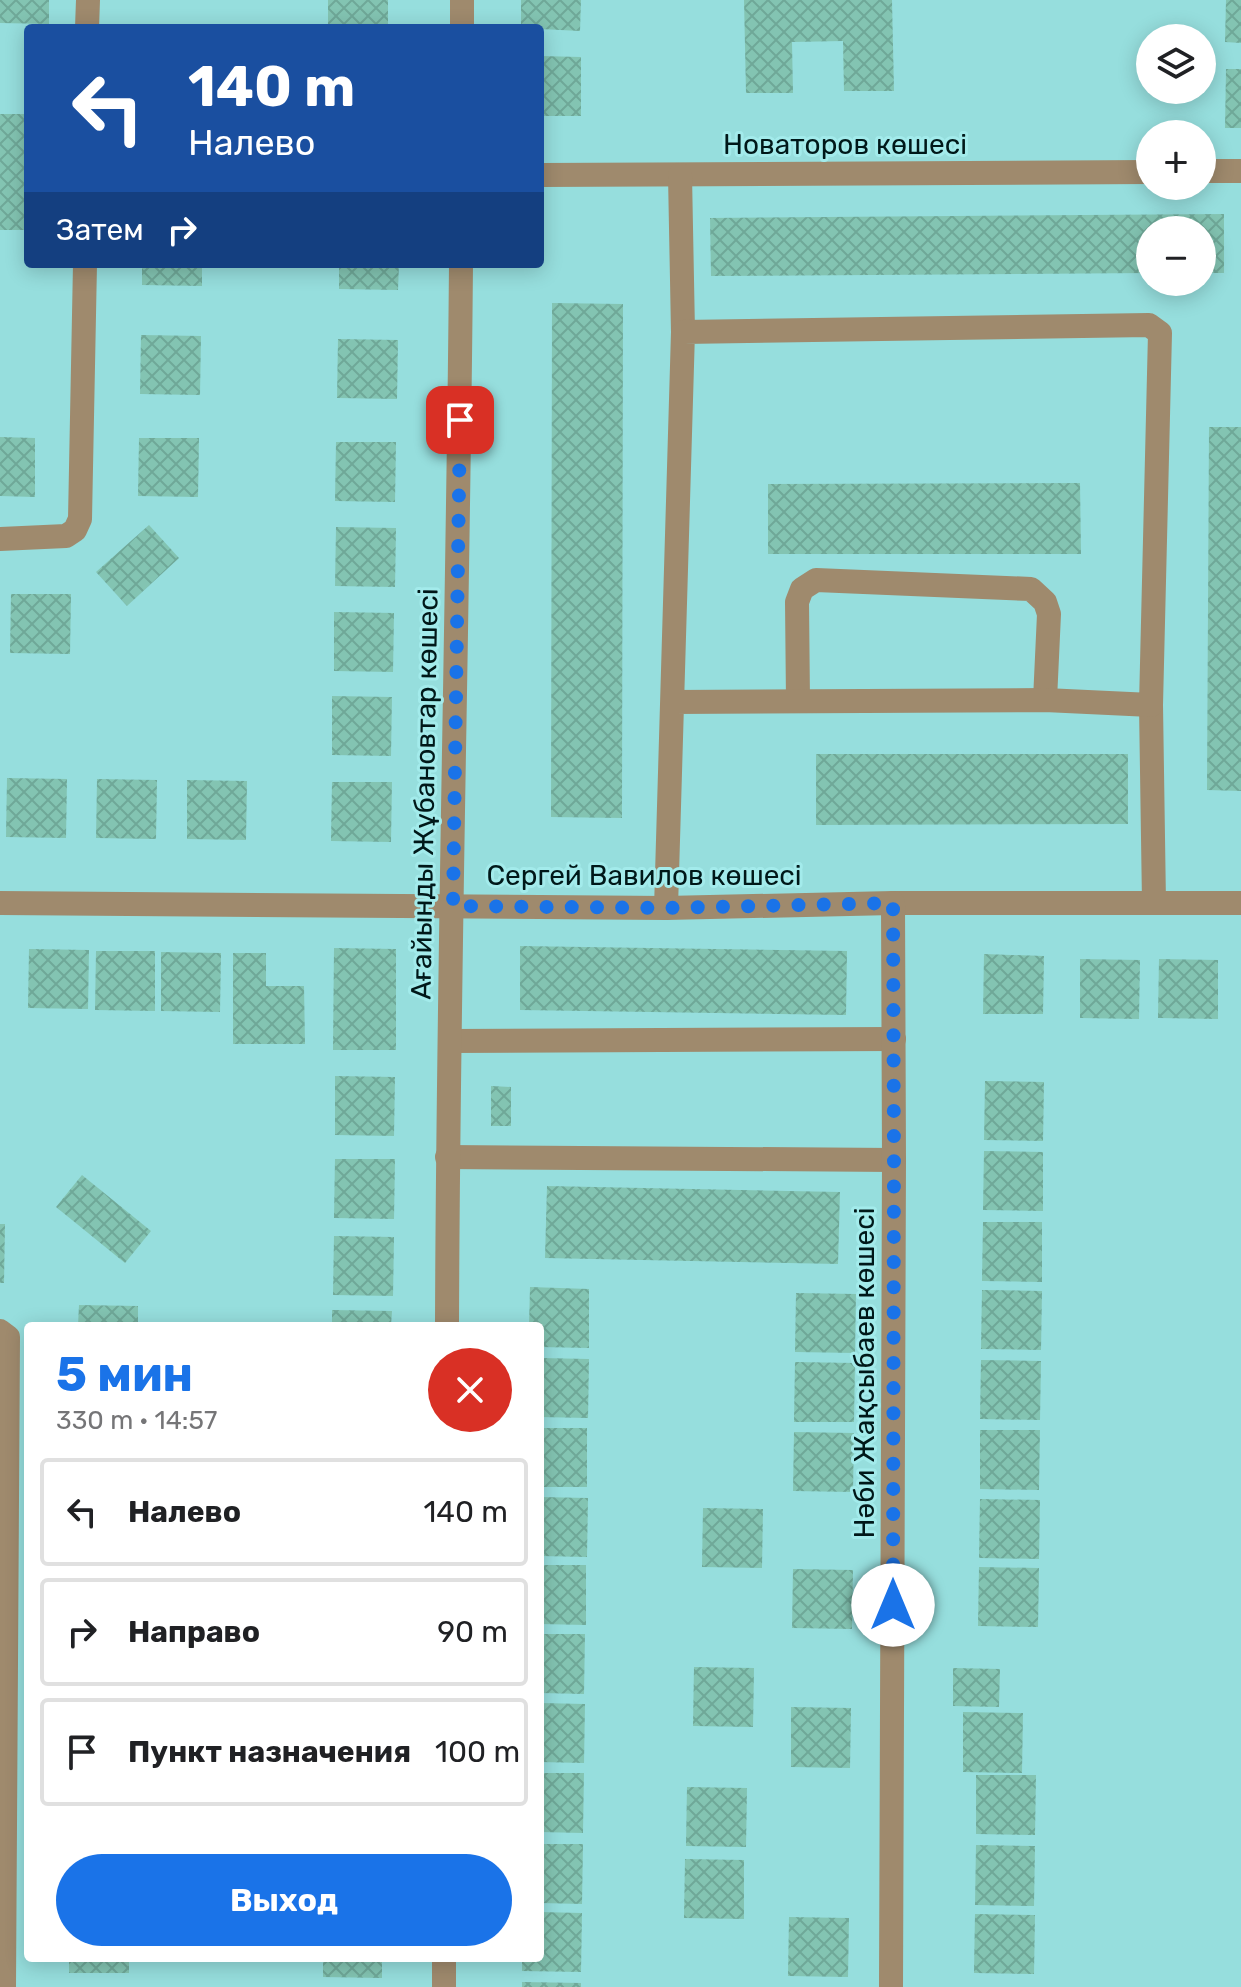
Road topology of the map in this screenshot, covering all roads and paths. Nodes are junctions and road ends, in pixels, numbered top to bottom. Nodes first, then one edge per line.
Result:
1 (88, 0) edge
2 (462, 0) edge
3 (87, 24) edge
4 (462, 24) edge
5 (1216, 171) edge
6 (1241, 171) edge
7 (1136, 172) edge
8 (544, 175) edge
9 (680, 175) junction
10 (85, 268) edge
11 (461, 268) edge
12 (683, 332) junction
13 (0, 539) edge
14 (1045, 700) junction
15 (798, 701) junction
16 (673, 702) junction
17 (1151, 705) junction
18 (0, 903) edge
19 (893, 903) junction
20 (1154, 903) junction
21 (1241, 903) edge
22 (453, 906) junction
23 (666, 908) junction
24 (894, 1039) junction
25 (450, 1041) junction
26 (447, 1157) junction
27 (894, 1160) junction
28 (447, 1322) edge
29 (0, 1331) edge
30 (444, 1962) edge
31 (4, 1987) edge
32 (444, 1987) edge
33 (891, 1987) edge

1 - 3 street
2 - 4 street
5 - 6 street
7 - 9 street, Новаторов көшесі
8 - 9 street, Новаторов көшесі
9 - 12 street
10 - 13 street
11 - 22 street, Ағайынды Жұбановтар көшесі
12 - 16 street
12 - 17 street
14 - 15 street
14 - 15 street
14 - 17 street
15 - 16 street
16 - 23 street
17 - 20 street
18 - 22 street, Сергей Вавилов көшесі
19 - 20 street, Сергей Вавилов көшесі
19 - 23 street, Сергей Вавилов көшесі
19 - 24 street, Нәби Жақсыбаев көшесі
20 - 21 street, Сергей Вавилов көшесі
22 - 23 street, Сергей Вавилов көшесі
22 - 25 street, Ағайынды Жұбановтар көшесі
24 - 25 street
24 - 27 street, Нәби Жақсыбаев көшесі
25 - 26 street, Ағайынды Жұбановтар көшесі
26 - 27 street
26 - 28 street, Ағайынды Жұбановтар көшесі
27 - 33 street, Нәби Жақсыбаев көшесі
29 - 31 street
30 - 32 street

